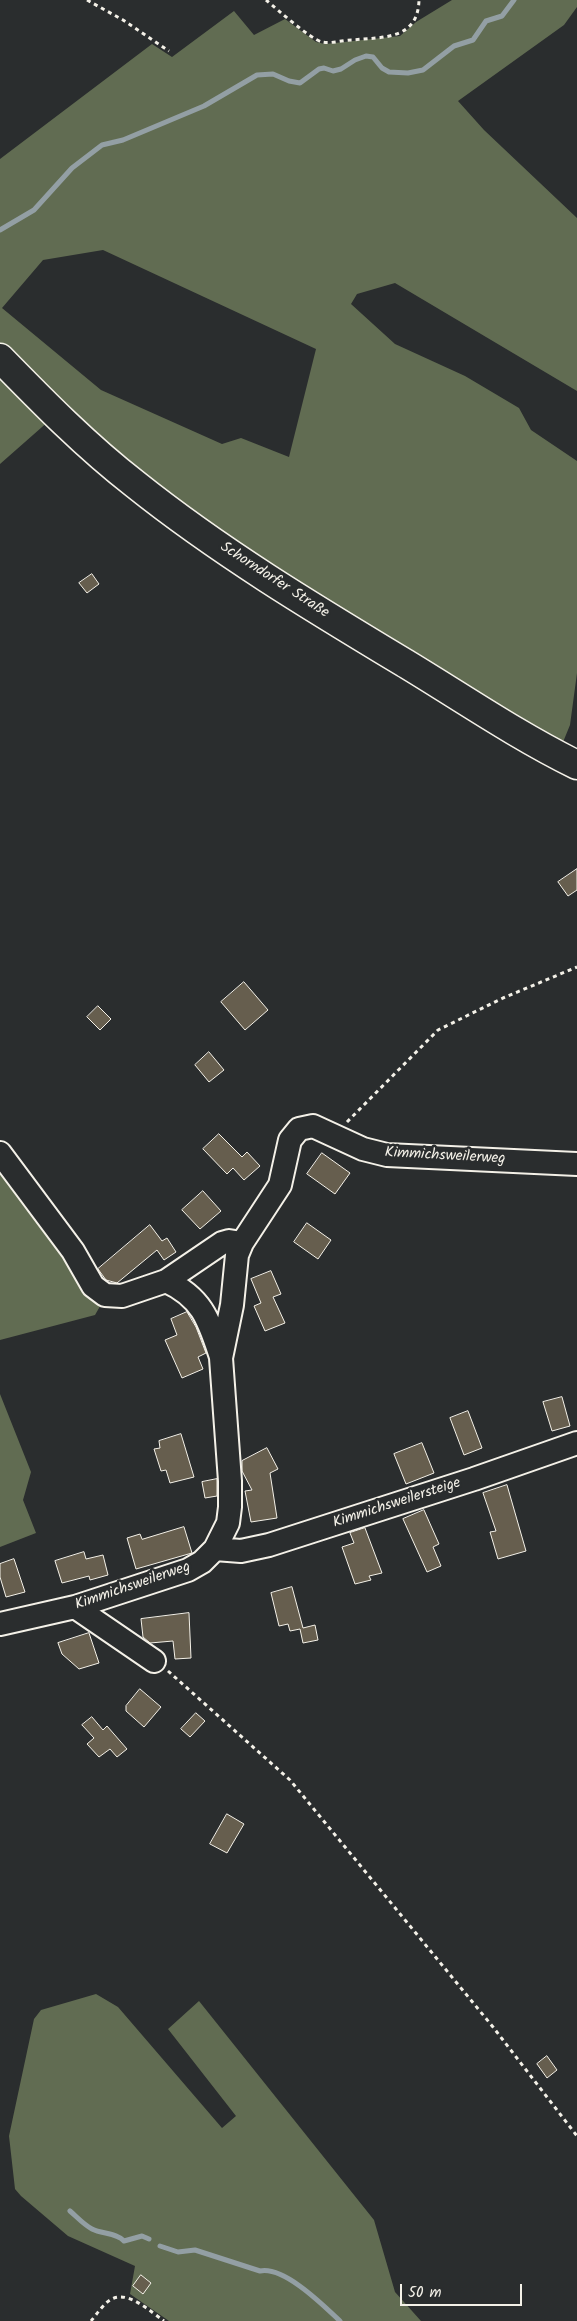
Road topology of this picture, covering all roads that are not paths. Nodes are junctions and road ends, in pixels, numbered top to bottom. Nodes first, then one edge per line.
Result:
1 (0, 358) edge
2 (577, 765) edge
3 (0, 1153) edge
4 (577, 1164) edge
5 (242, 1243) junction
6 (166, 1281) junction
7 (221, 1358) junction
8 (577, 1444) edge
9 (215, 1549) junction
10 (75, 1607) junction
11 (0, 1624) edge
12 (154, 1661) road end

1 - 2 main road, Schorndorfer Straße
3 - 6 street
4 - 5 street, Kimmichsweilerweg
5 - 6 street
5 - 7 street, Kimmichsweilerweg
6 - 7 street, Kimmichsweilerweg
7 - 9 street, Kimmichsweilerweg
8 - 9 street, Kimmichsweilersteige
9 - 10 street, Kimmichsweilerweg
10 - 11 street, Kimmichsweilerweg
10 - 12 street

